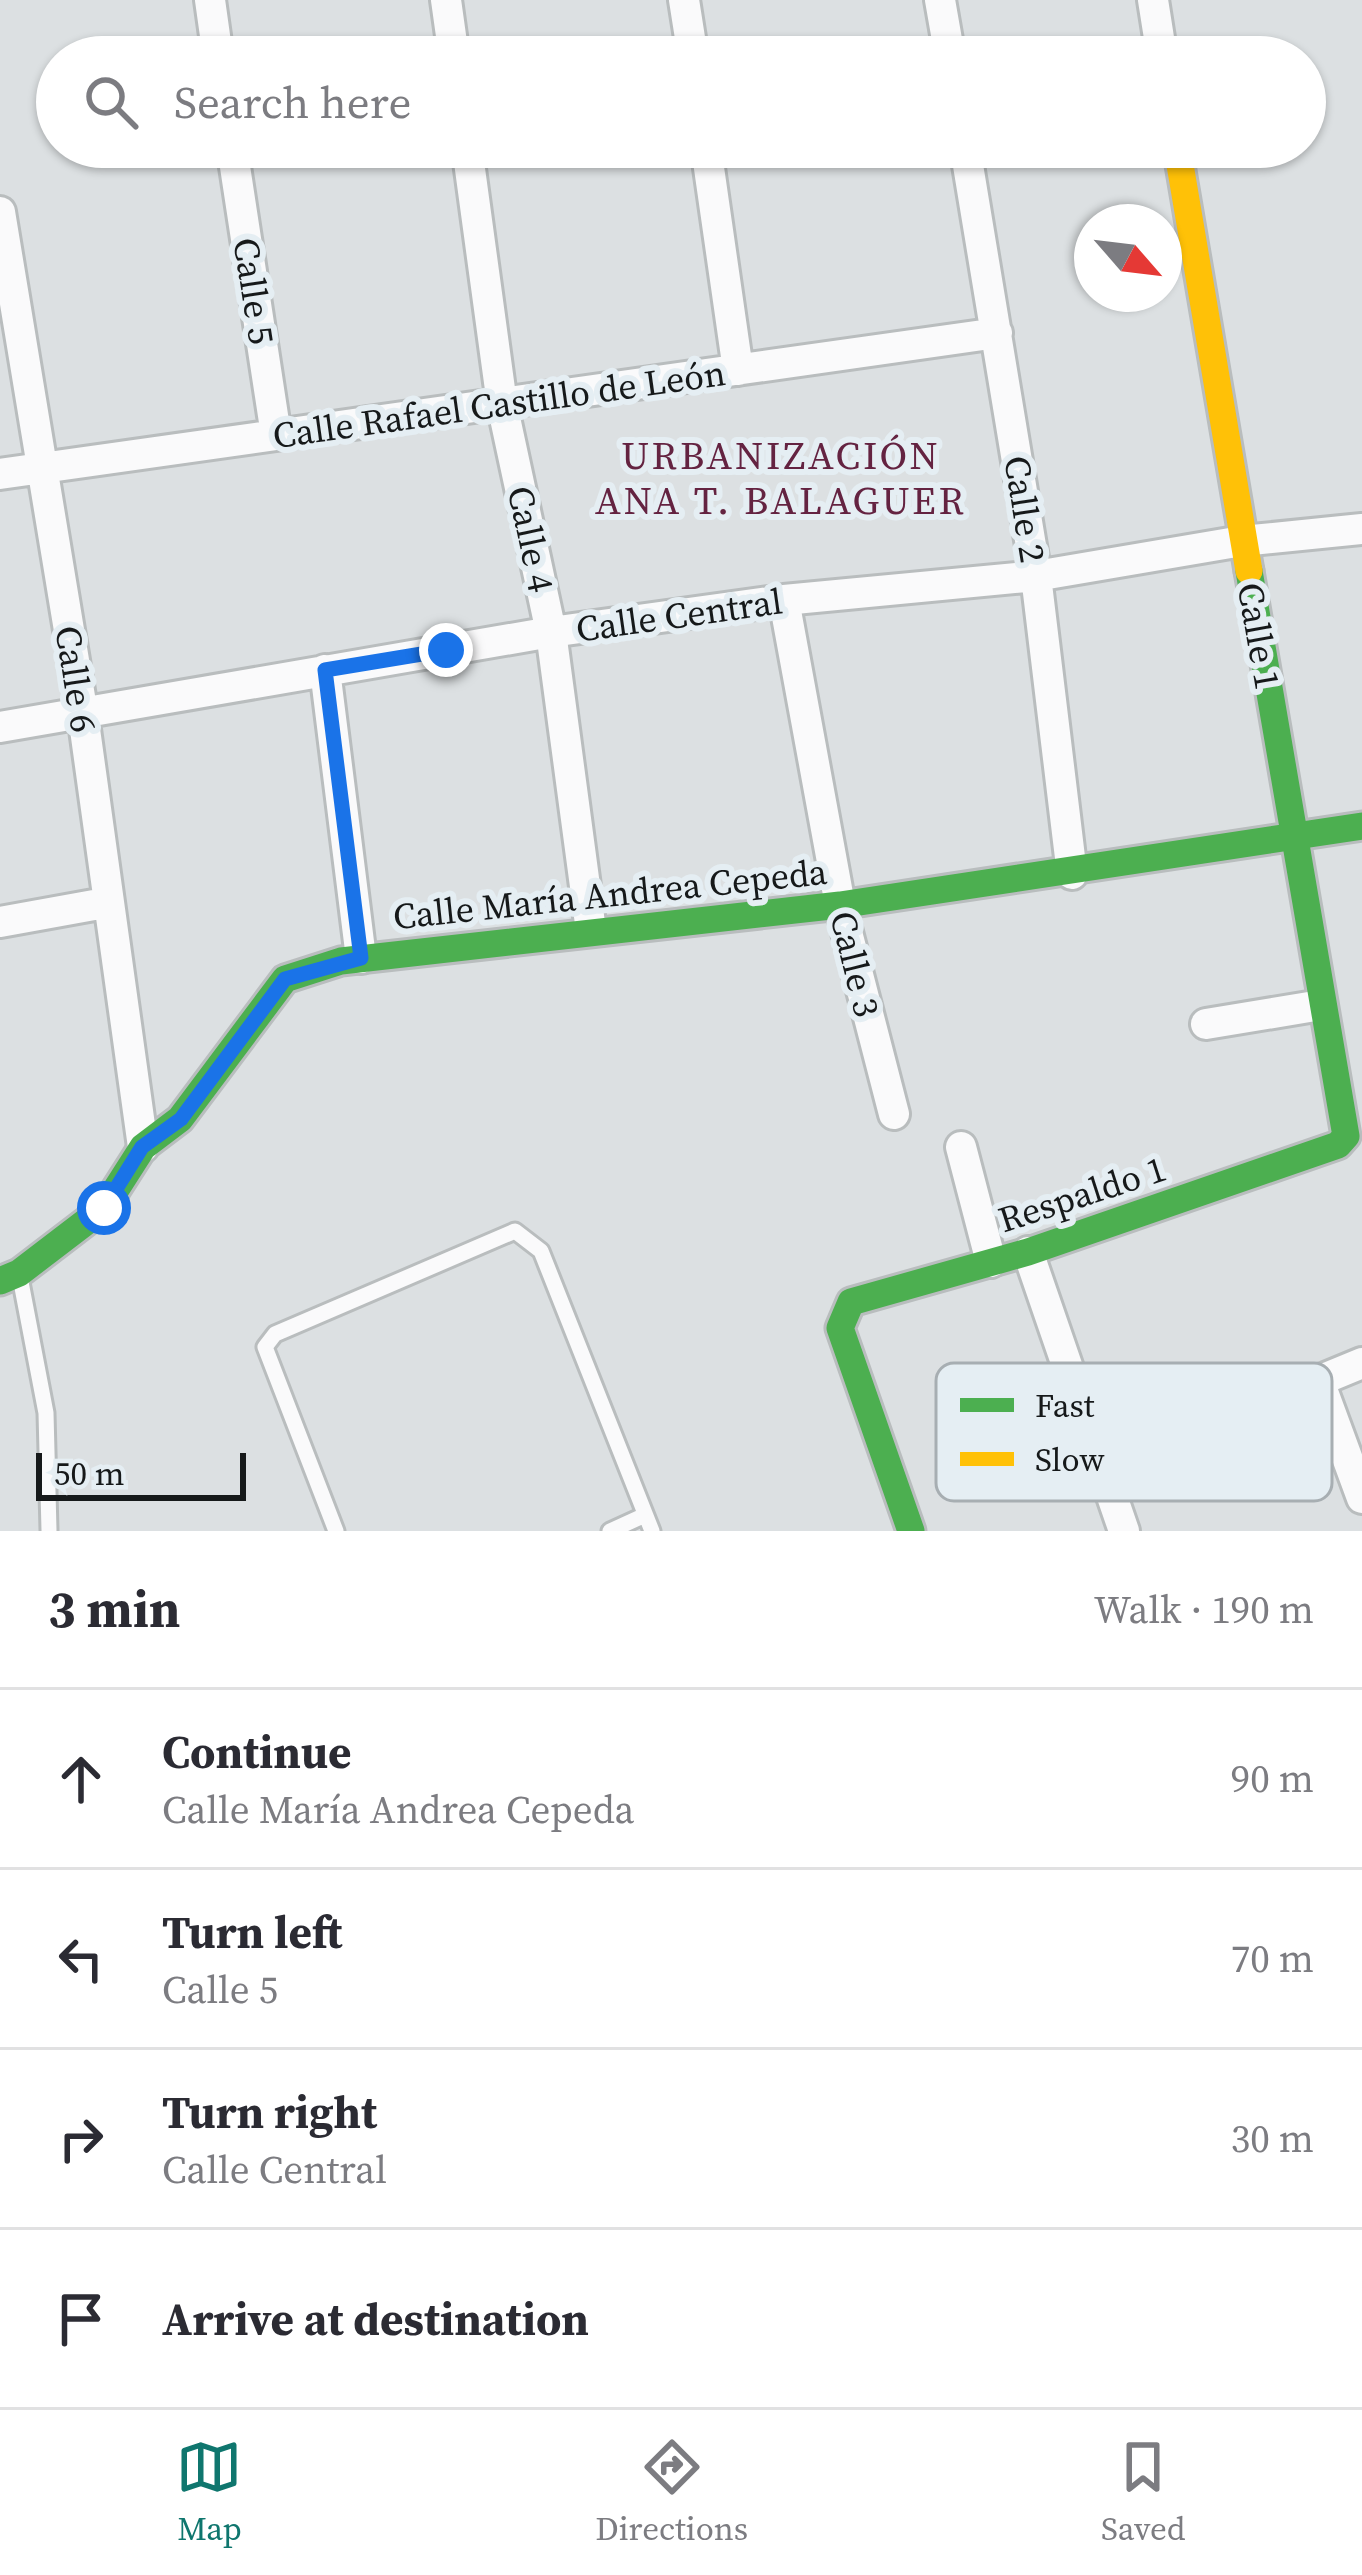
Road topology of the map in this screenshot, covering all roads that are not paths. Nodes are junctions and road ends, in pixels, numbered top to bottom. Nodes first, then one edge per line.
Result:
1 (210, 0) edge
2 (446, 0) edge
3 (684, 0) edge
4 (940, 0) edge
5 (1153, 0) edge
6 (215, 36) edge
7 (451, 36) edge
8 (689, 36) edge
9 (946, 36) edge
10 (1159, 36) edge
11 (235, 168) edge
12 (469, 168) edge
13 (709, 168) edge
14 (969, 168) edge
15 (1180, 168) edge
16 (0, 212) edge
17 (997, 332) junction
18 (738, 370) junction
19 (502, 404) junction
20 (275, 435) junction
21 (39, 469) junction
22 (0, 474) edge
23 (1362, 529) edge
24 (1242, 541) junction
25 (1036, 576) junction
26 (784, 600) junction
27 (551, 632) junction
28 (325, 670) junction
29 (83, 715) junction
30 (0, 727) edge
31 (1362, 826) edge
32 (1294, 837) junction
33 (1072, 874) junction
34 (105, 902) junction
35 (839, 905) junction
36 (0, 922) edge
37 (591, 931) junction
38 (361, 958) junction
39 (1321, 1005) junction
40 (1206, 1024) dead end
41 (894, 1114) dead end
42 (1348, 1124) joint
43 (142, 1147) junction
44 (961, 1147) dead end
45 (1028, 1252) junction
46 (991, 1262) junction
47 (9, 1277) edge
48 (1065, 1363) edge
49 (1362, 1363) edge
50 (1332, 1376) edge
51 (1332, 1416) edge
52 (1362, 1498) edge
53 (1112, 1501) edge
54 (649, 1523) edge
55 (49, 1530) edge
56 (337, 1531) edge
57 (610, 1531) edge
58 (911, 1531) edge
59 (1124, 1531) edge

1 - 6 street
2 - 7 street
3 - 8 street
4 - 9 street
5 - 10 street
11 - 20 street, Calle 5
12 - 19 street, Calle 4
13 - 18 street
14 - 17 street, Calle 2
15 - 24 street, Calle 1
16 - 21 street, Calle 6
17 - 18 street, Calle Rafael Castillo de León
17 - 25 street, Calle 2
18 - 19 street, Calle Rafael Castillo de León
19 - 20 street, Calle Rafael Castillo de León
19 - 27 street, Calle 4
20 - 21 street, Calle Rafael Castillo de León
21 - 22 street, Calle Rafael Castillo de León
21 - 29 street, Calle 6
23 - 24 street, Calle Central
24 - 25 street, Calle Central
24 - 32 street, Calle 1
25 - 26 street, Calle Central
25 - 33 street, Calle 2
26 - 27 street, Calle Central
26 - 35 street, Calle 3
27 - 28 street, Calle Central
27 - 37 street, Calle 4
28 - 29 street, Calle Central
28 - 38 street
29 - 30 street, Calle Central
29 - 34 street, Calle 6
31 - 32 street, Calle María Andrea Cepeda
32 - 33 street, Calle María Andrea Cepeda
32 - 39 street, Calle 1
33 - 35 street, Calle María Andrea Cepeda
34 - 36 street
34 - 43 street, Calle 6
35 - 37 street, Calle María Andrea Cepeda
35 - 41 street, Calle 3
37 - 38 street, Calle María Andrea Cepeda
38 - 43 street, Calle María Andrea Cepeda
39 - 40 street
39 - 42 street, Calle 1
42 - 45 street, Respaldo 1
43 - 47 street, Calle María Andrea Cepeda
44 - 46 street
45 - 46 street, Respaldo 1
45 - 48 street
46 - 58 street, Respaldo 1
47 - 55 lane
49 - 50 street
51 - 52 street
53 - 59 street
54 - 56 lane
54 - 57 lane

